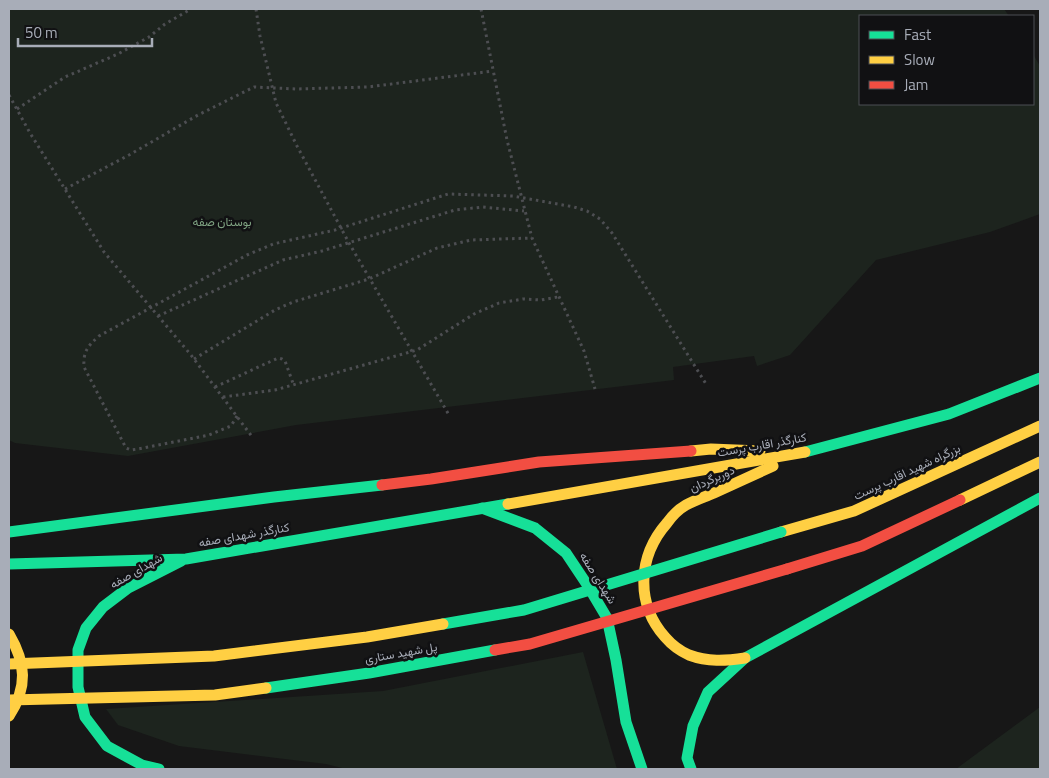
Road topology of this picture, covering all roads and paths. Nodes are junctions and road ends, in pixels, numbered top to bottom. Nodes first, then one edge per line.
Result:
1 (191, 9) edge
2 (256, 9) edge
3 (481, 9) edge
4 (493, 71) junction
5 (272, 88) junction
6 (9, 95) edge
7 (17, 109) junction
8 (65, 190) junction
9 (521, 198) junction
10 (524, 211) junction
11 (341, 228) junction
12 (532, 238) junction
13 (349, 243) junction
14 (370, 279) junction
15 (558, 297) junction
16 (151, 307) junction
17 (158, 316) junction
18 (411, 352) junction
19 (194, 360) junction
20 (1040, 378) edge
21 (706, 384) dead end
22 (294, 386) junction
23 (215, 387) junction
24 (595, 389) dead end
25 (223, 397) junction
26 (449, 415) dead end
27 (237, 416) junction
28 (1040, 426) edge
29 (253, 438) dead end
30 (803, 453) junction
31 (1040, 462) edge
32 (1040, 498) edge
33 (482, 508) junction
34 (9, 532) edge
35 (781, 532) joint
36 (186, 559) junction
37 (9, 564) edge
38 (9, 634) edge
39 (745, 658) junction
40 (9, 664) edge
41 (9, 700) edge
42 (9, 716) edge
43 (160, 769) edge
44 (642, 769) edge
45 (691, 769) edge

1 - 7 path
2 - 5 path
3 - 4 path
4 - 5 path
4 - 9 path
5 - 8 path
5 - 11 path
6 - 7 path
7 - 8 path
8 - 16 path
9 - 10 path
9 - 11 path
9 - 21 path
10 - 12 path
10 - 13 path
11 - 13 path
11 - 16 path
12 - 14 path
12 - 15 path
13 - 14 path
13 - 17 path
14 - 18 path
14 - 19 path
15 - 18 path
15 - 24 path
16 - 17 path
16 - 27 path
17 - 19 path
18 - 22 path
18 - 26 path
19 - 23 path
20 - 30 main road, کنارگذر اقارب پرست
22 - 23 path
22 - 25 path
23 - 25 path
25 - 27 path
27 - 29 path
28 - 35 main road, بزرگراه شهید اقارب پرست
30 - 33 main road, کنارگذر اقارب پرست
30 - 34 main road
30 - 39 main road, دوربرگردان
31 - 41 main road, پل شهید ستاری, bridge
32 - 39 main road
33 - 36 main road, کنارگذر شهدای صفه
33 - 44 main road, شهدای صفه
35 - 40 main road, پل شهید ستاری, bridge
36 - 37 main road, کنارگذر شهدای صفه
36 - 43 main road, شهدای صفه
38 - 42 main road
39 - 45 main road

